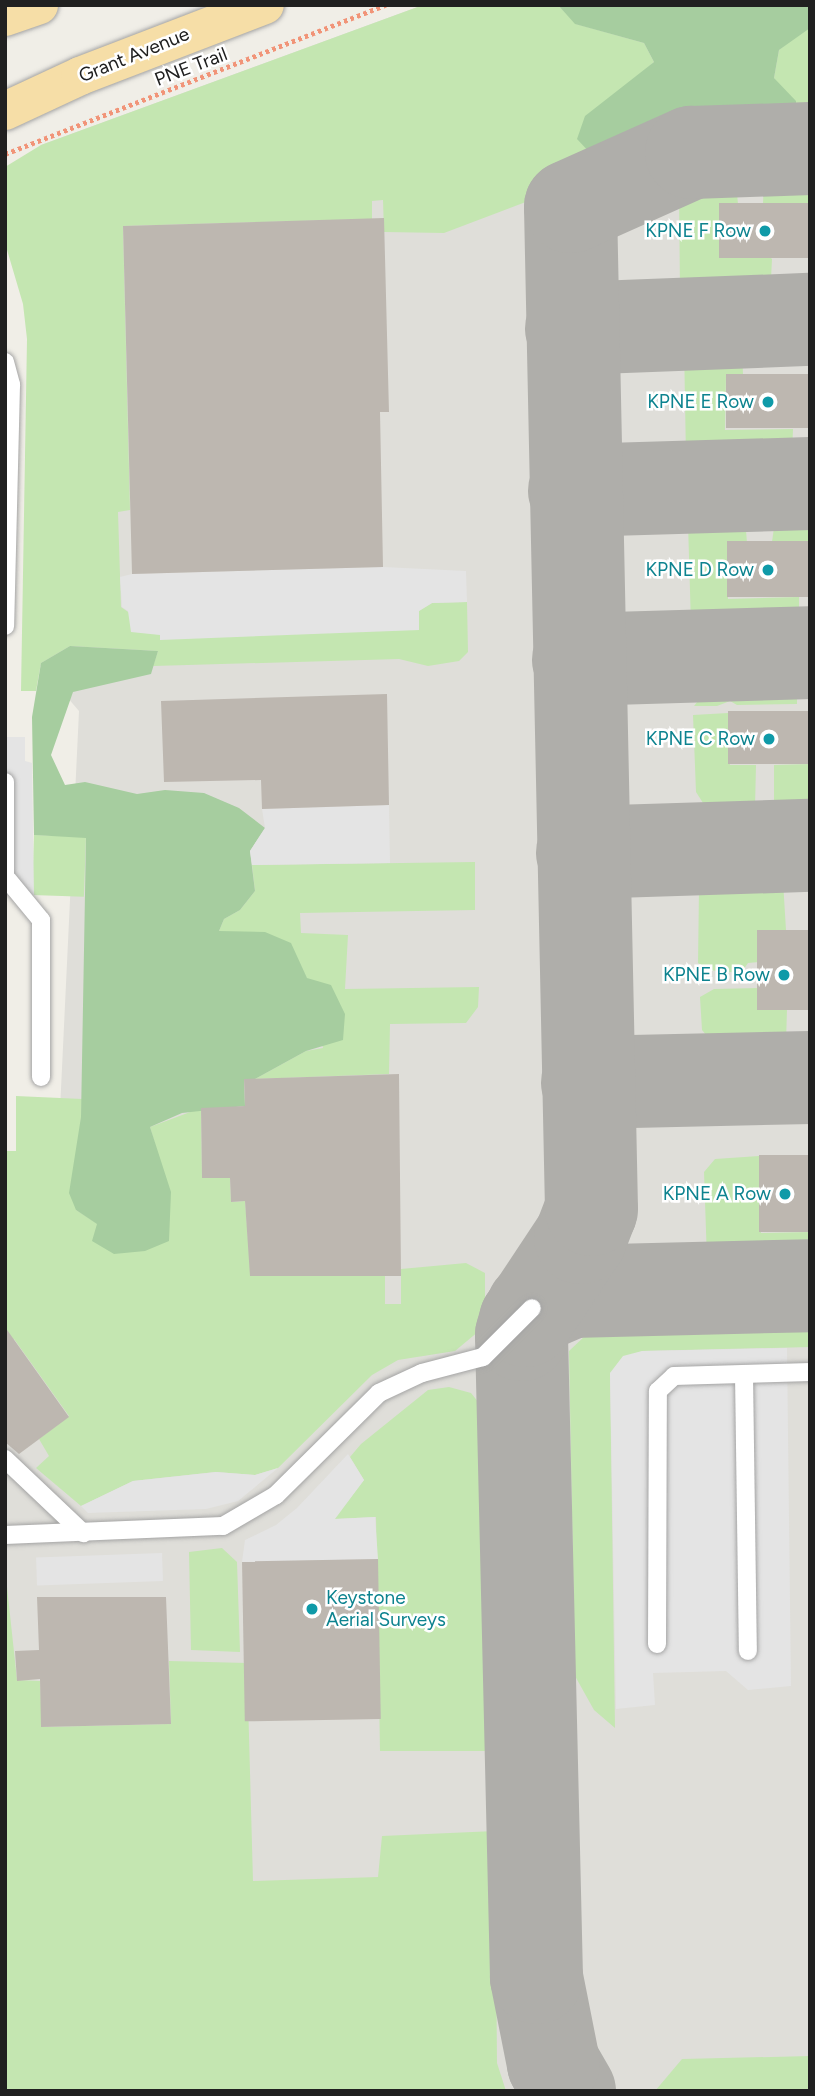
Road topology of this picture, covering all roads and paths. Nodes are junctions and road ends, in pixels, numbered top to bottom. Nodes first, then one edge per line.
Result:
1 (39, 5) edge
2 (265, 5) edge
3 (386, 5) edge
4 (206, 15) edge
5 (5, 16) edge
6 (5, 111) edge
7 (5, 154) edge
8 (5, 362) edge
9 (5, 626) edge
10 (5, 782) edge
11 (7, 880) edge
12 (41, 1077) dead end
13 (532, 1308) dead end
14 (810, 1372) edge
15 (744, 1374) junction
16 (5, 1459) edge
17 (83, 1534) junction
18 (5, 1535) edge
19 (657, 1644) dead end
20 (748, 1651) dead end

1 - 5 main road
2 - 4 main road, Grant Avenue
3 - 7 path, PNE Trail
4 - 6 main road, Grant Avenue
8 - 9 lane
10 - 11 lane
11 - 12 lane
13 - 17 lane
14 - 15 lane
15 - 19 lane
15 - 20 lane
16 - 17 lane
17 - 18 lane

